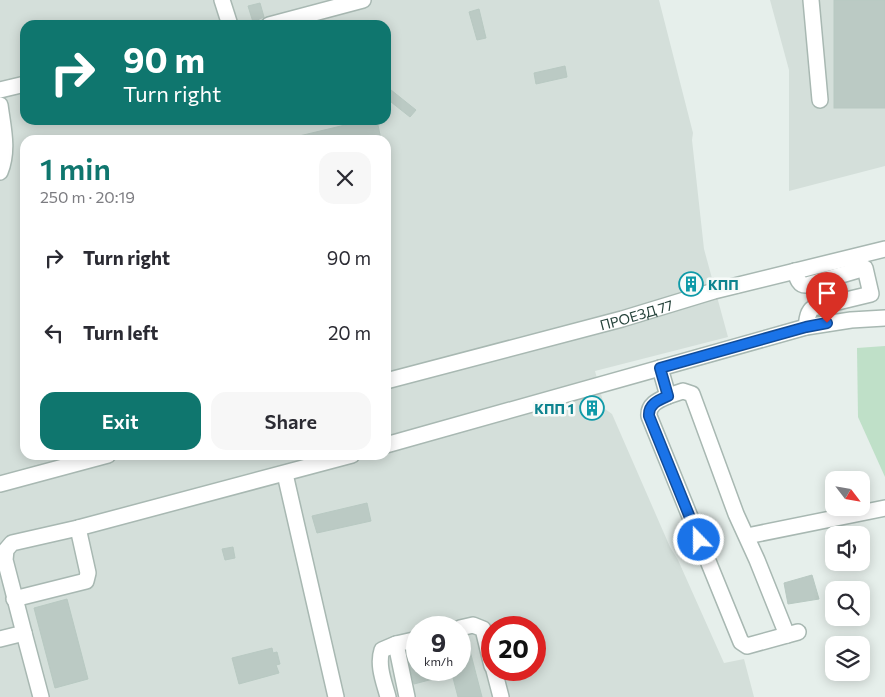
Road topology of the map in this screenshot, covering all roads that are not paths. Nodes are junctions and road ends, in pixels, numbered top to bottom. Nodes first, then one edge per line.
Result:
1 (222, 0) edge
2 (363, 0) edge
3 (811, 0) edge
4 (228, 20) edge
5 (288, 20) edge
6 (20, 85) edge
7 (0, 90) edge
8 (820, 100) dead end
9 (0, 105) edge
10 (0, 172) edge
11 (885, 249) edge
12 (863, 261) junction
13 (872, 294) junction
14 (880, 318) edge
15 (806, 327) junction
16 (660, 368) junction
17 (391, 380) edge
18 (668, 396) junction
19 (391, 445) edge
20 (89, 460) edge
21 (334, 460) edge
22 (285, 474) junction
23 (0, 484) edge
24 (885, 508) edge
25 (78, 528) junction
26 (747, 536) junction
27 (14, 599) junction
28 (24, 633) junction
29 (0, 640) edge
30 (406, 642) edge
31 (396, 644) junction
32 (497, 681) edge
33 (41, 697) edge
34 (336, 697) edge
35 (388, 697) edge
36 (408, 697) edge
37 (501, 697) edge

1 - 4 street
2 - 5 street
3 - 8 street
6 - 7 street
9 - 10 street
11 - 12 street, ПРОЕЗД 77
12 - 13 street
12 - 17 street, ПРОЕЗД 77
13 - 14 street
13 - 15 street
14 - 15 street
15 - 16 street
16 - 18 street
16 - 19 street
18 - 26 street
18 - 26 street
20 - 23 street
21 - 22 street
22 - 25 street
22 - 34 street
24 - 26 street
25 - 27 street
25 - 27 street
27 - 28 street
28 - 29 street
28 - 33 street
30 - 31 street
31 - 35 street
31 - 36 street
32 - 37 street

